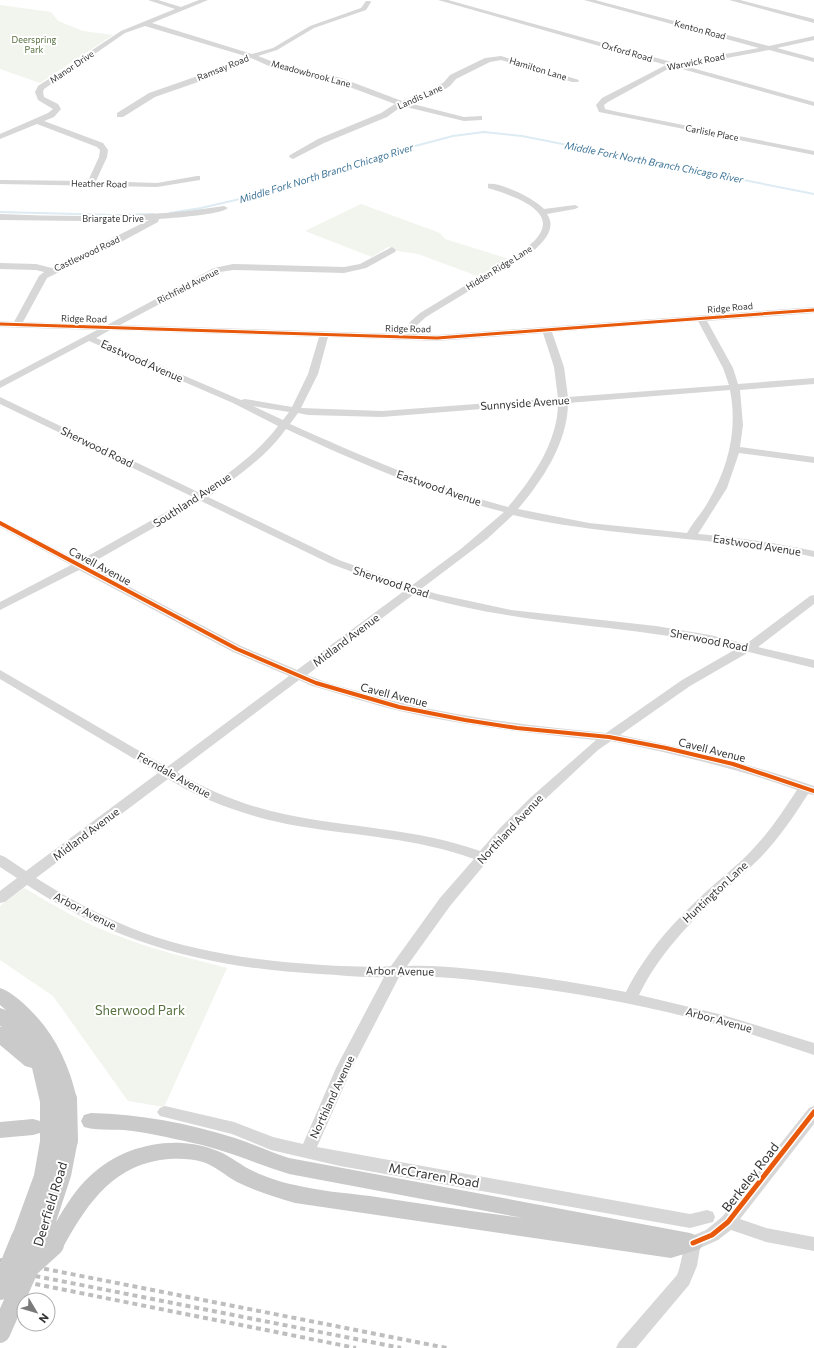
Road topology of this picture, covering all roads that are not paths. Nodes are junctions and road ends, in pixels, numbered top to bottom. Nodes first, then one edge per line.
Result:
1 (151, 0) edge
2 (205, 0) edge
3 (441, 0) edge
4 (463, 0) edge
5 (586, 0) edge
6 (732, 0) edge
7 (368, 2) dead end
8 (453, 3) junction
9 (181, 9) junction
10 (814, 21) edge
11 (144, 23) junction
12 (814, 38) edge
13 (770, 48) junction
14 (252, 56) junction
15 (501, 58) joint
16 (814, 60) edge
17 (675, 65) junction
18 (575, 80) dead end
19 (402, 103) junction
20 (814, 104) edge
21 (610, 112) joint
22 (120, 115) dead end
23 (478, 118) dead end
24 (37, 121) junction
25 (0, 137) edge
26 (814, 153) edge
27 (293, 157) dead end
28 (197, 178) dead end
29 (0, 182) edge
30 (91, 184) junction
31 (490, 186) dead end
32 (575, 207) dead end
33 (224, 208) dead end
34 (543, 212) junction
35 (0, 217) edge
36 (158, 218) junction
37 (392, 250) dead end
38 (0, 266) edge
39 (51, 271) junction
40 (814, 310) edge
41 (702, 319) junction
42 (0, 324) edge
43 (17, 325) junction
44 (112, 327) junction
45 (546, 330) junction
46 (324, 334) junction
47 (409, 337) junction
48 (89, 338) junction
49 (814, 381) edge
50 (0, 385) edge
51 (735, 388) junction
52 (0, 400) edge
53 (563, 400) junction
54 (236, 401) junction
55 (295, 410) junction
56 (285, 425) junction
57 (736, 449) junction
58 (814, 460) edge
59 (200, 497) junction
60 (510, 511) junction
61 (0, 523) edge
62 (691, 536) junction
63 (814, 554) edge
64 (80, 565) junction
65 (413, 590) junction
66 (814, 598) edge
67 (0, 607) edge
68 (750, 647) junction
69 (814, 664) edge
70 (0, 674) edge
71 (298, 676) junction
72 (609, 737) junction
73 (168, 773) junction
74 (810, 790) edge
75 (482, 857) junction
76 (0, 860) edge
77 (27, 878) junction
78 (0, 898) edge
79 (397, 971) junction
80 (0, 995) edge
81 (630, 998) junction
82 (0, 1015) edge
83 (0, 1034) edge
84 (814, 1049) edge
85 (42, 1069) junction
86 (59, 1100) junction
87 (165, 1112) dead end
88 (814, 1112) edge
89 (91, 1121) dead end
90 (33, 1126) dead end
91 (0, 1130) edge
92 (307, 1152) junction
93 (707, 1217) dead end
94 (728, 1222) junction
95 (38, 1241) junction
96 (693, 1243) junction
97 (814, 1244) edge
98 (0, 1290) edge
99 (0, 1333) edge
100 (625, 1348) edge

1 - 9 street
2 - 9 street
3 - 8 street, Oxford Road
4 - 8 street
5 - 13 street, Kenton Road
6 - 10 street
7 - 14 street, Ramsay Road
8 - 17 street, Oxford Road
9 - 11 street
11 - 14 street, Meadowbrook Lane
11 - 24 street, Manor Drive
12 - 13 street, Warwick Road
13 - 16 street, Kenton Road
13 - 17 street, Warwick Road
14 - 19 street, Meadowbrook Lane
14 - 22 street, Ramsay Road
15 - 18 street, Hamilton Lane
15 - 19 street, Landis Lane
17 - 20 street, Oxford Road
17 - 21 street, Warwick Road
19 - 23 street, Meadowbrook Lane
19 - 27 street, Landis Lane
21 - 26 street, Carlisle Place
24 - 25 street, Manor Drive
24 - 30 street
28 - 30 street, Heather Road
29 - 30 street, Heather Road
31 - 34 street
32 - 34 street
33 - 36 street, Briargate Drive
34 - 47 street, Hidden Ridge Lane
35 - 36 street, Briargate Drive
36 - 39 street, Castlewood Road
37 - 44 street, Richfield Avenue
38 - 39 street
39 - 43 street, Castlewood Road
40 - 41 street, Ridge Road
41 - 45 street, Ridge Road
41 - 51 street
42 - 43 street, Ridge Road
43 - 44 street, Ridge Road
44 - 46 street, Ridge Road
44 - 48 street, Richfield Avenue
45 - 47 street, Ridge Road
45 - 53 street, Midland Avenue
46 - 47 street, Ridge Road
46 - 55 street, Southland Avenue
48 - 50 street, Richfield Avenue
48 - 54 street, Eastwood Avenue
49 - 51 street, Sunnyside Avenue
51 - 53 street, Sunnyside Avenue
51 - 57 street
52 - 59 street, Sherwood Road
53 - 55 street, Sunnyside Avenue
53 - 60 street, Midland Avenue
54 - 55 street, Sunnyside Avenue
54 - 56 street, Eastwood Avenue
55 - 56 street, Southland Avenue
56 - 59 street, Southland Avenue
56 - 60 street, Eastwood Avenue
57 - 58 street
57 - 62 street
59 - 64 street, Southland Avenue
59 - 65 street, Sherwood Road
60 - 62 street, Eastwood Avenue
60 - 65 street, Midland Avenue
61 - 64 street, Cavell Avenue
62 - 63 street, Eastwood Avenue
64 - 67 street, Southland Avenue
64 - 71 street, Cavell Avenue
65 - 68 street, Sherwood Road
65 - 71 street, Midland Avenue
66 - 68 street, Northland Avenue
68 - 69 street, Sherwood Road
68 - 72 street, Northland Avenue
70 - 73 street, Ferndale Avenue
71 - 72 street, Cavell Avenue
71 - 73 street, Midland Avenue
72 - 74 street, Cavell Avenue
72 - 75 street, Northland Avenue
73 - 75 street, Ferndale Avenue
73 - 77 street, Midland Avenue
74 - 81 street, Huntington Lane
75 - 79 street, Northland Avenue
76 - 77 street, Arbor Avenue
77 - 78 street, Midland Avenue
77 - 79 street, Arbor Avenue
79 - 81 street, Arbor Avenue
79 - 92 street, Northland Avenue
80 - 86 main road, Deerfield Road
81 - 84 street, Arbor Avenue
82 - 85 main road, Deerfield Road
83 - 85 main road
85 - 86 main road, Deerfield Road
86 - 95 main road, Deerfield Road, bridge
87 - 92 street, McCraren Road
88 - 94 street, Berkeley Road
89 - 96 main road
90 - 91 main road
92 - 93 street, McCraren Road
94 - 96 street, Berkeley Road
94 - 97 street
95 - 96 main road
95 - 98 main road, Deerfield Road, bridge
95 - 99 main road, bridge
96 - 100 street

